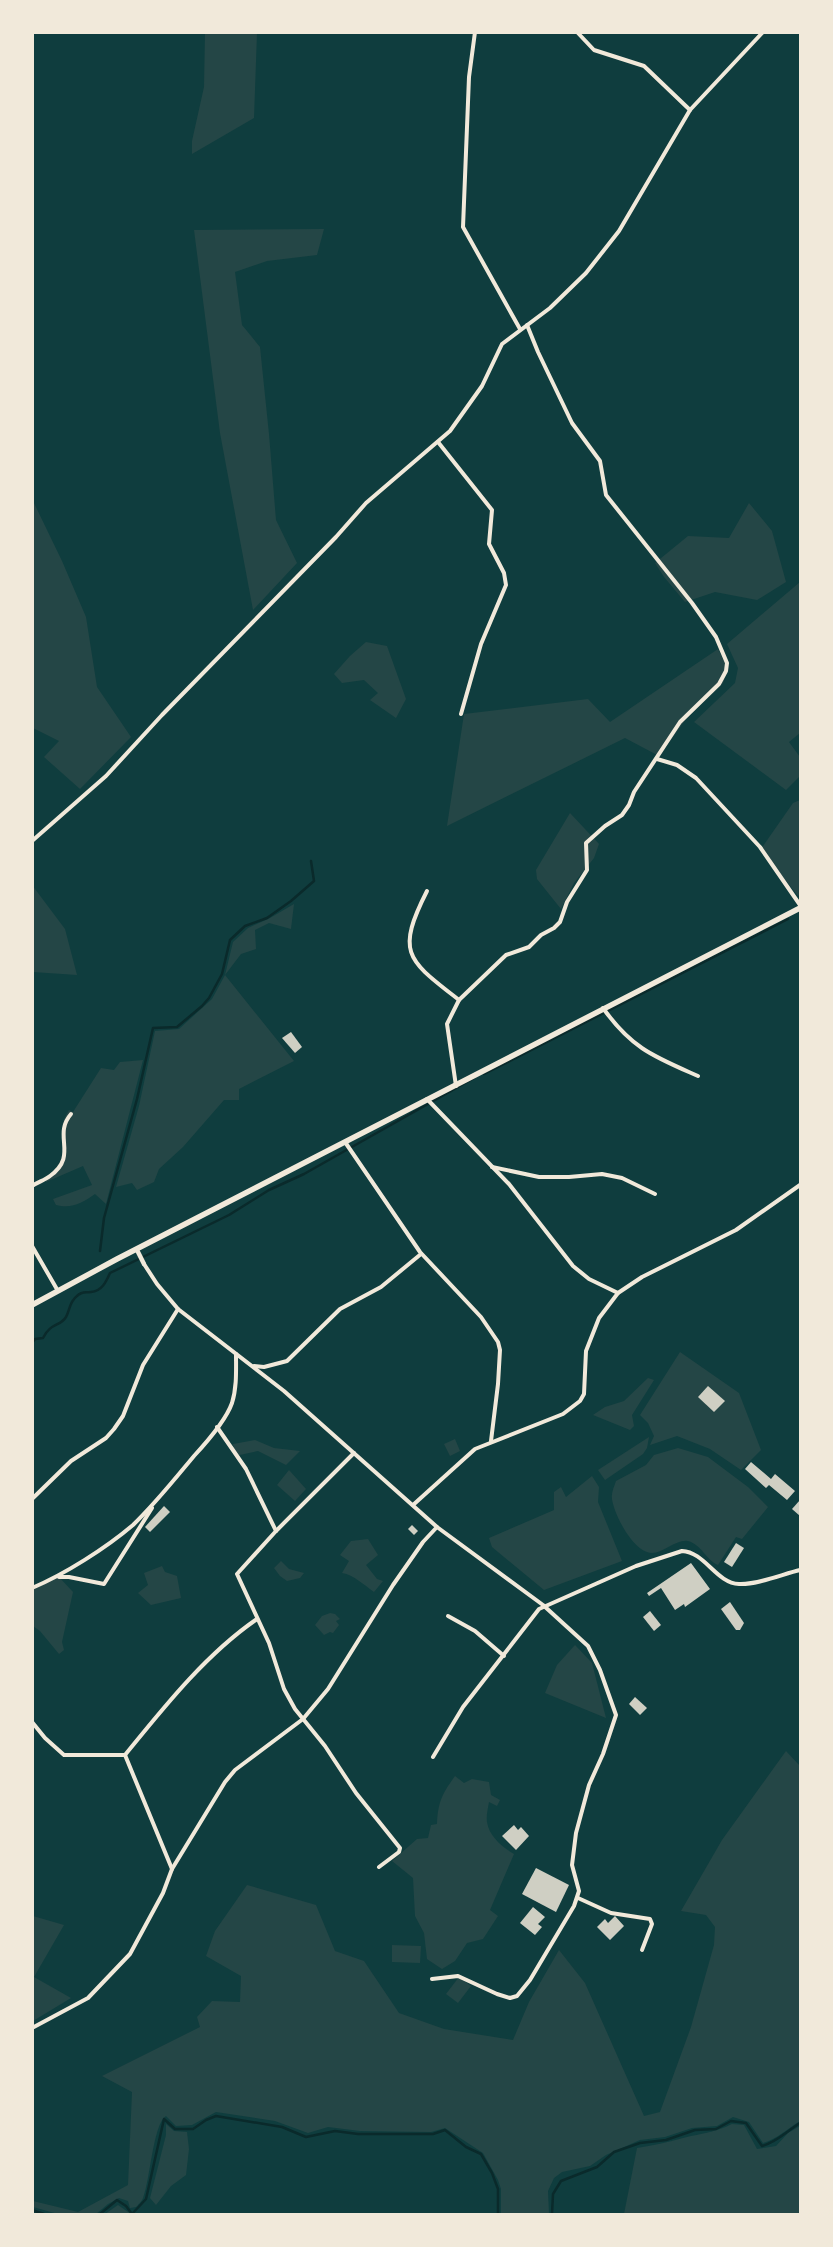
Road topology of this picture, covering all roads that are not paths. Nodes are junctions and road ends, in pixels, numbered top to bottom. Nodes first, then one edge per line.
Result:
1 (475, 32) edge
2 (576, 32) edge
3 (763, 32) edge
4 (690, 110) junction
5 (527, 325) junction
6 (520, 329) junction
7 (438, 442) junction
8 (462, 714) dead end
9 (657, 759) junction
10 (32, 841) edge
11 (427, 891) dead end
12 (800, 907) edge
13 (459, 1000) junction
14 (603, 1008) junction
15 (698, 1076) dead end
16 (456, 1086) junction
17 (427, 1099) junction
18 (71, 1114) dead end
19 (345, 1142) junction
20 (492, 1166) junction
21 (800, 1185) edge
22 (32, 1186) edge
23 (655, 1194) dead end
24 (32, 1246) edge
25 (137, 1250) junction
26 (422, 1254) junction
27 (144, 1264) joint
28 (58, 1291) junction
29 (618, 1293) junction
30 (32, 1305) edge
31 (178, 1309) junction
32 (236, 1354) junction
33 (253, 1366) junction
34 (217, 1428) junction
35 (491, 1441) junction
36 (354, 1453) junction
37 (32, 1499) edge
38 (154, 1503) junction
39 (413, 1505) junction
40 (437, 1526) junction
41 (276, 1531) junction
42 (800, 1570) edge
43 (56, 1578) junction
44 (32, 1588) edge
45 (544, 1606) junction
46 (448, 1616) dead end
47 (257, 1619) junction
48 (504, 1656) junction
49 (303, 1718) junction
50 (32, 1722) edge
51 (125, 1755) junction
52 (433, 1757) dead end
53 (379, 1867) dead end
54 (172, 1869) junction
55 (578, 1898) junction
56 (642, 1950) dead end
57 (432, 1979) dead end
58 (32, 2028) edge

1 - 6 street
2 - 4 street
3 - 4 street
4 - 5 street
5 - 6 street
5 - 9 street
6 - 7 street
7 - 8 street
7 - 10 street
9 - 12 street
9 - 13 street
11 - 13 street
12 - 14 main road
13 - 16 street
14 - 15 street
14 - 16 main road
16 - 17 main road
17 - 19 main road
17 - 20 street
18 - 22 street
19 - 25 main road
19 - 26 street
20 - 23 street
20 - 29 street
21 - 29 street
24 - 28 street
25 - 27 street
25 - 28 main road
26 - 33 street
26 - 35 street
27 - 31 street
28 - 30 main road
29 - 35 street
31 - 32 street
31 - 37 street
32 - 33 street
32 - 34 street
33 - 36 street
34 - 38 street
34 - 41 street
35 - 39 street
36 - 39 street
36 - 41 street
38 - 43 street
38 - 43 street
39 - 40 street
40 - 45 street
40 - 49 street
41 - 47 street
42 - 45 street
43 - 44 street
45 - 48 street
45 - 55 street
46 - 48 street
47 - 49 street
47 - 51 street
48 - 52 street
49 - 53 street
49 - 54 street
50 - 51 street
51 - 54 street
54 - 58 street
55 - 56 street
55 - 57 street

